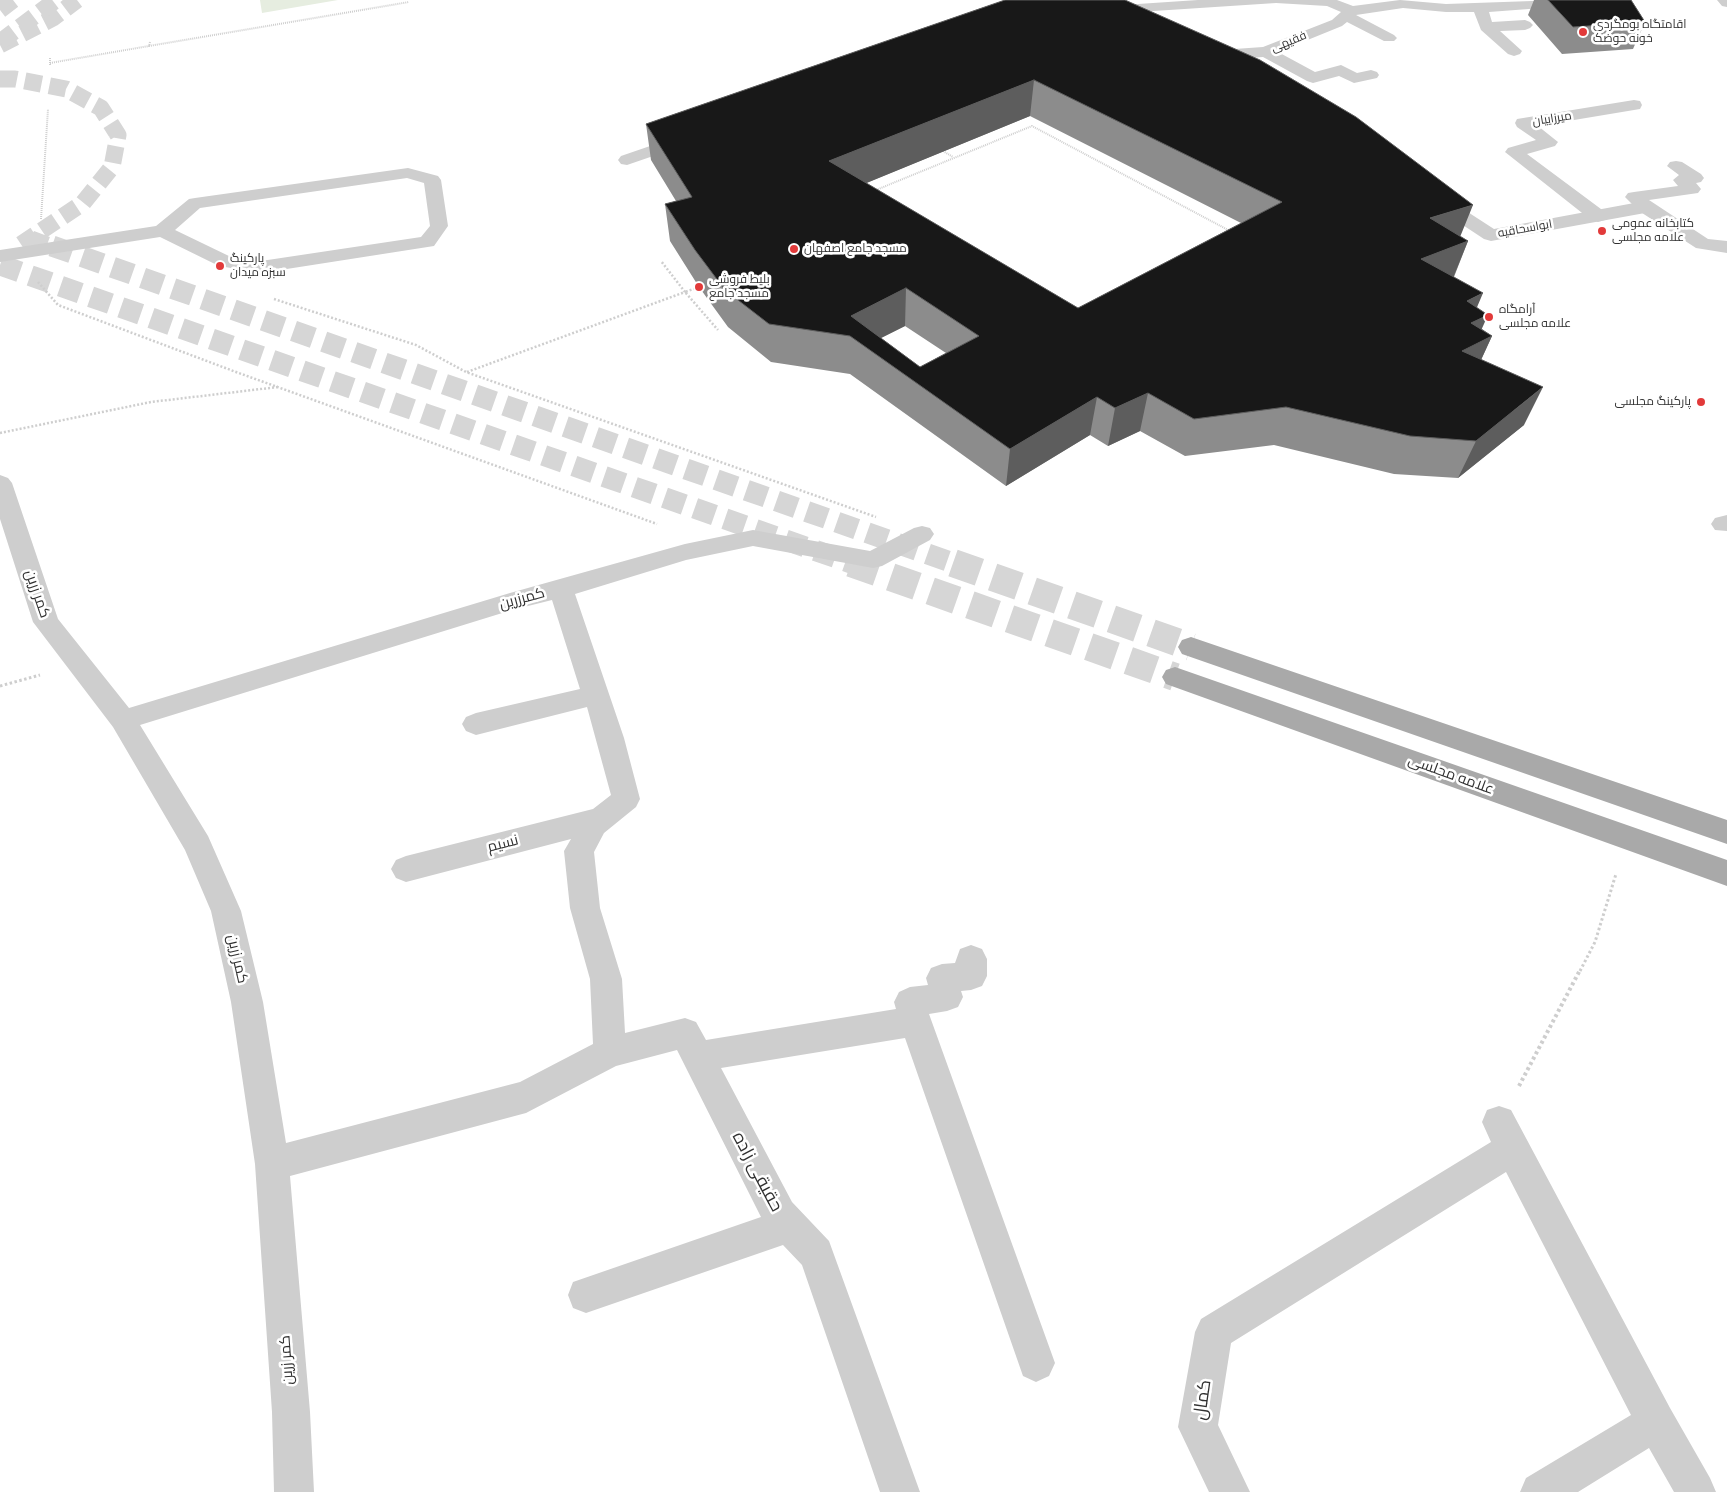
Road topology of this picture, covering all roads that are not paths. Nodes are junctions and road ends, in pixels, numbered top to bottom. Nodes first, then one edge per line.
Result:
1 (1152, 0) edge
2 (1271, 0) edge
3 (1280, 0) edge
4 (1554, 0) edge
5 (1724, 0) edge
6 (1727, 3) edge
7 (1169, 7) junction
8 (1480, 8) junction
9 (1349, 14) junction
10 (1525, 25) dead end
11 (1486, 26) junction
12 (1133, 28) edge
13 (1389, 38) dead end
14 (1514, 51) dead end
15 (1266, 52) junction
16 (1214, 70) edge
17 (1370, 75) dead end
18 (1634, 105) dead end
19 (702, 133) edge
20 (627, 160) dead end
21 (1676, 166) dead end
22 (1426, 193) edge
23 (1645, 207) junction
24 (1598, 216) junction
25 (162, 231) junction
26 (1727, 246) edge
27 (7, 255) edge
28 (0, 483) edge
29 (922, 534) road end
30 (561, 589) junction
31 (1191, 647) tunnel mouth
32 (1175, 677) tunnel mouth
33 (596, 694) junction
34 (123, 720) junction
35 (476, 724) dead end
36 (601, 819) junction
37 (1727, 832) edge
38 (406, 869) dead end
39 (1727, 873) edge
40 (972, 959) dead end
41 (915, 1021) junction
42 (610, 1052) junction
43 (696, 1057) junction
44 (272, 1164) junction
45 (788, 1226) junction
46 (586, 1295) dead end
47 (1036, 1363) dead end
48 (1656, 1422) junction
49 (294, 1492) edge
50 (900, 1492) edge
51 (1230, 1492) edge
52 (1540, 1492) edge
53 (1696, 1492) edge

1 - 7 street
2 - 7 street
3 - 9 street
4 - 8 street
5 - 6 street
7 - 12 street
8 - 9 street
8 - 11 street
9 - 13 street
9 - 15 street, فقیهی
10 - 11 street
11 - 14 street
15 - 16 street, فقیهی
15 - 17 street
18 - 24 street, میرزاییان
19 - 20 street
21 - 23 street
22 - 24 street, ابواسحاقیه
23 - 24 street, ابواسحاقیه
23 - 26 street
25 - 25 street
25 - 27 street
28 - 34 street, کمر زرین
29 - 30 street, کمرزرین
30 - 33 street
30 - 34 street, کمرزرین
31 - 37 main road
32 - 39 main road, علامه مجلسی
33 - 35 street
33 - 36 street
34 - 44 street, کمر زرین
36 - 38 street, نسیم
36 - 42 street
40 - 41 street
41 - 43 street
41 - 47 street
42 - 43 street, حقیقی زاده
42 - 44 street
43 - 45 street, حقیقی زاده
44 - 49 street, کمر زرین
45 - 46 street
45 - 50 street, حقیقی زاده
48 - 51 street, کمال
48 - 52 street
48 - 53 street

